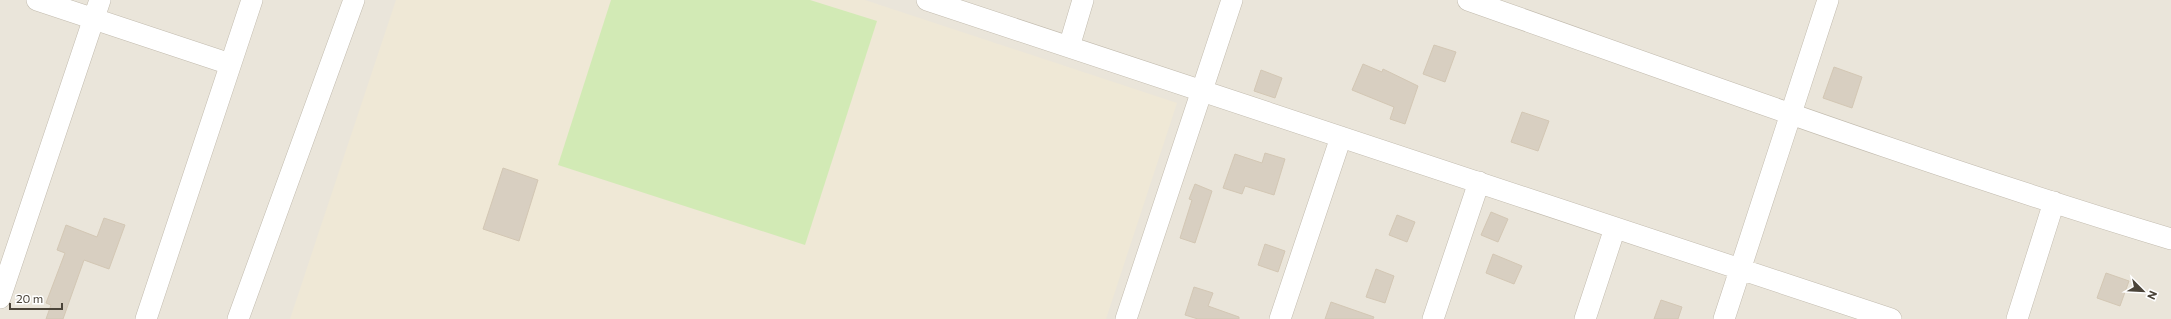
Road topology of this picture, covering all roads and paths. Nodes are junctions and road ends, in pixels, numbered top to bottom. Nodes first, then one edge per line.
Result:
1 (37, 0) edge
2 (252, 0) edge
3 (354, 0) edge
4 (927, 0) edge
5 (1083, 0) edge
6 (1232, 0) edge
7 (1468, 0) edge
8 (1828, 0) edge
9 (97, 9) edge
10 (1069, 47) junction
11 (230, 64) junction
12 (1202, 91) junction
13 (1791, 114) junction
14 (1340, 137) junction
15 (1479, 182) junction
16 (2054, 202) junction
17 (1615, 228) junction
18 (2171, 239) edge
19 (1740, 270) junction
20 (0, 298) edge
21 (1862, 314) edge
22 (146, 319) edge
23 (238, 319) edge
24 (1126, 319) edge
25 (1280, 319) edge
26 (1433, 319) edge
27 (1585, 319) edge
28 (1724, 319) edge
29 (1891, 319) edge
30 (2017, 319) edge

1 - 9 street
2 - 11 street
3 - 23 street
4 - 10 street
5 - 10 street
6 - 12 street
7 - 13 street
8 - 13 street
9 - 11 street
9 - 20 street
10 - 12 street
11 - 22 street
12 - 14 street
12 - 24 street
13 - 16 street
13 - 19 street
14 - 15 street
14 - 25 street
15 - 17 street
15 - 26 street
16 - 18 street
16 - 30 street
17 - 19 street
17 - 27 street
19 - 21 street
19 - 28 street
21 - 29 street

